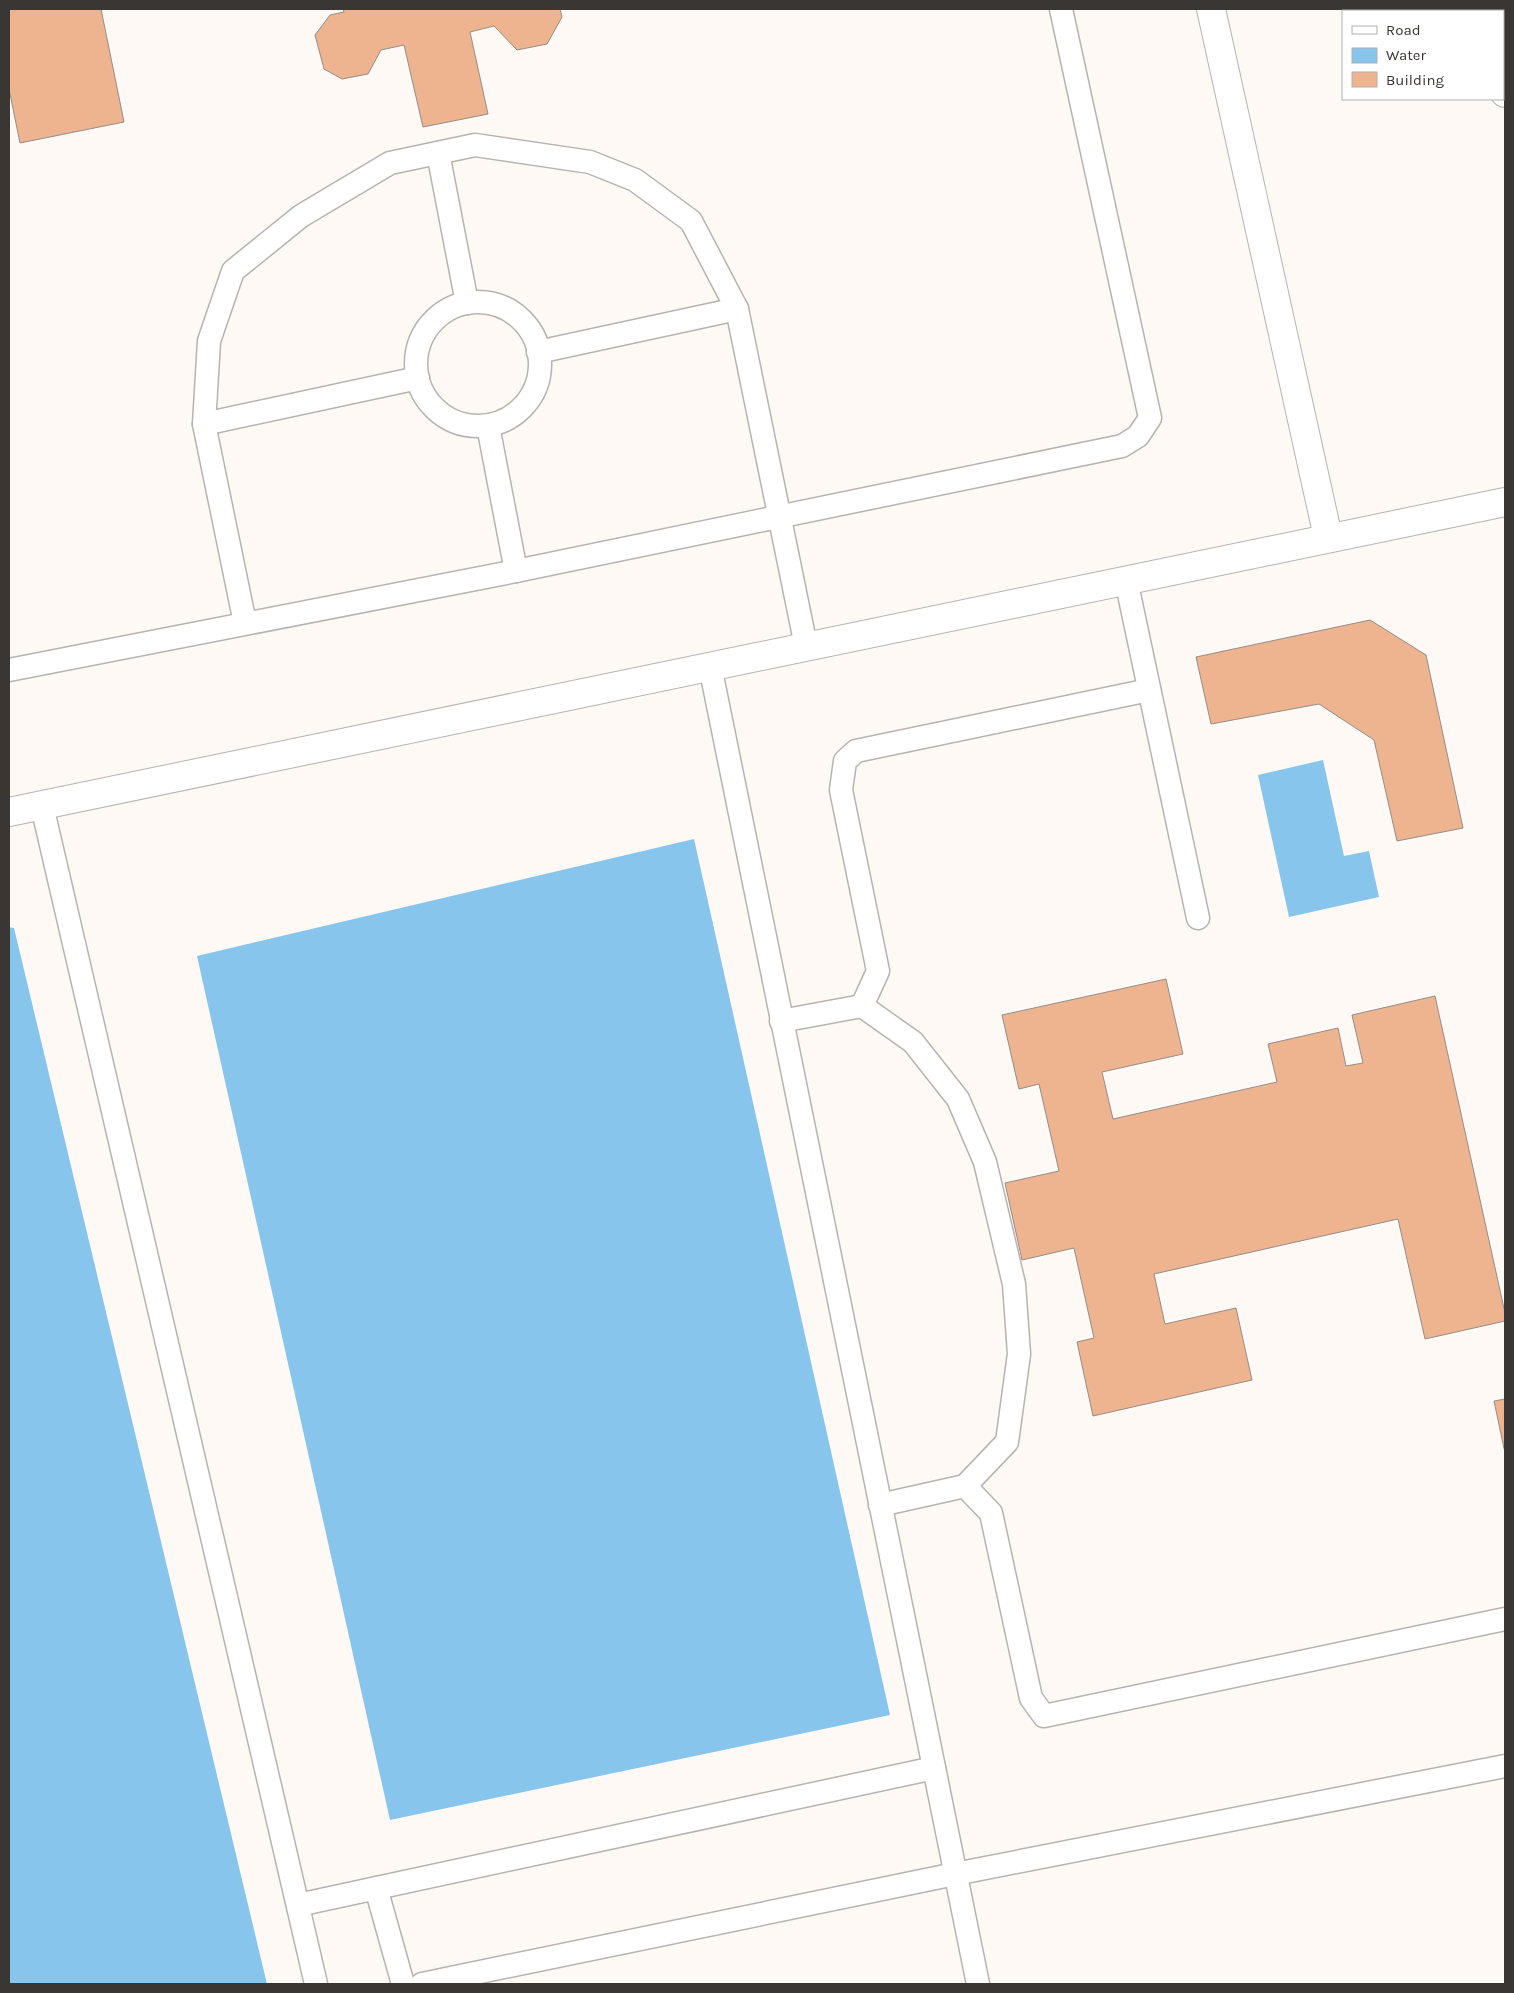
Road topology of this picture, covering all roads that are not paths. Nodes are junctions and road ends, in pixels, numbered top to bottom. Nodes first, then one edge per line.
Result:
1 (1061, 9) edge
2 (1211, 9) edge
3 (438, 153) junction
4 (467, 303) junction
5 (737, 309) junction
6 (538, 352) junction
7 (418, 378) junction
8 (204, 424) junction
9 (488, 426) junction
10 (1505, 502) edge
11 (780, 516) junction
12 (1328, 537) junction
13 (516, 571) junction
14 (1126, 580) junction
15 (245, 623) junction
16 (806, 646) junction
17 (710, 666) junction
18 (9, 670) edge
19 (1149, 690) junction
20 (42, 806) junction
21 (9, 812) edge
22 (1198, 918) dead end
23 (862, 1006) junction
24 (781, 1021) junction
25 (965, 1486) junction
26 (880, 1505) junction
27 (1505, 1618) edge
28 (1505, 1766) edge
29 (934, 1768) junction
30 (955, 1874) junction
31 (376, 1888) junction
32 (298, 1905) junction
33 (316, 1984) edge
34 (403, 1984) edge
35 (422, 1984) edge
36 (978, 1984) edge

1 - 11 lane
2 - 12 street
3 - 4 lane
3 - 5 lane
3 - 8 lane
4 - 6 lane
4 - 7 lane
5 - 6 lane
5 - 11 lane
6 - 9 lane
7 - 8 lane
7 - 9 lane
8 - 15 lane
9 - 13 lane
10 - 12 street
11 - 13 lane
11 - 16 lane
12 - 14 street
13 - 15 lane
14 - 16 street
14 - 19 lane
15 - 18 lane
16 - 17 street
17 - 20 street
17 - 24 lane
19 - 22 lane
19 - 23 lane
20 - 21 street
20 - 32 lane
23 - 24 lane
23 - 25 lane
24 - 26 lane
25 - 26 lane
25 - 27 lane
26 - 29 lane
28 - 30 lane
29 - 30 lane
29 - 31 lane
30 - 35 lane
30 - 36 lane
31 - 32 lane
31 - 34 lane
32 - 33 lane

